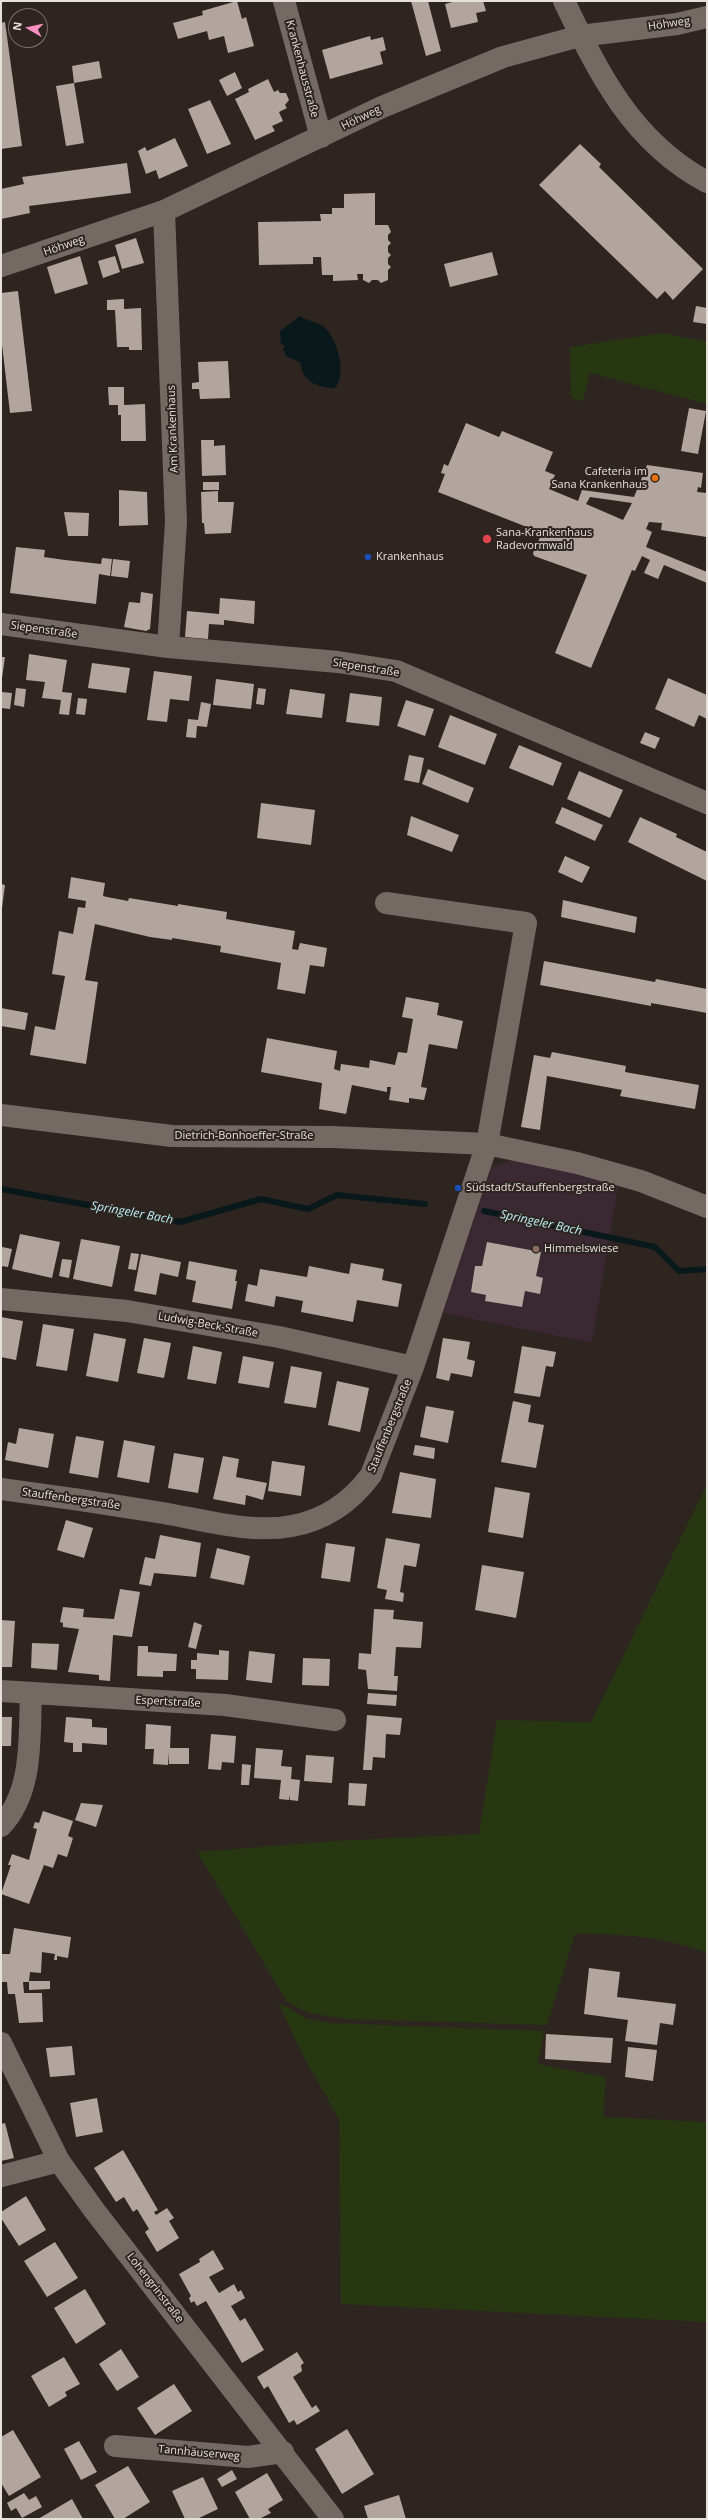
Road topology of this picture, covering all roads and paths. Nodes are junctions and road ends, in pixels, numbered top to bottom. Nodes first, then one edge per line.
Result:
1 (284, 1) edge
2 (564, 1) edge
3 (707, 17) edge
4 (580, 36) junction
5 (320, 138) junction
6 (707, 182) edge
7 (164, 211) junction
8 (1, 266) edge
9 (1, 624) edge
10 (168, 647) junction
11 (707, 803) edge
12 (386, 903) dead end
13 (1, 1115) edge
14 (488, 1144) junction
15 (707, 1207) edge
16 (1, 1299) edge
17 (413, 1367) junction
18 (1, 1489) edge
19 (1, 1691) edge
20 (31, 1693) junction
21 (335, 1720) dead end
22 (1, 1826) edge
23 (1, 2043) edge
24 (59, 2161) junction
25 (1, 2176) edge
26 (115, 2446) dead end
27 (283, 2452) junction
28 (333, 2519) edge

1 - 5 street, Krankenhausstraße
2 - 4 street
3 - 4 street, Höhweg
4 - 5 street, Höhweg
4 - 6 street
5 - 7 street, Höhweg
7 - 8 street, Höhweg
7 - 10 street, Am Krankenhaus
9 - 10 street, Siepenstraße
10 - 11 street, Siepenstraße
12 - 14 street
13 - 14 street, Dietrich-Bonhoeffer-Straße
14 - 15 street, Dietrich-Bonhoeffer-Straße
14 - 17 street, Stauffenbergstraße
16 - 17 street, Ludwig-Beck-Straße
17 - 18 street, Stauffenbergstraße
19 - 20 street, Espertstraße
20 - 21 street, Espertstraße
20 - 22 street
23 - 24 street, Lohengrinstraße
24 - 25 street
24 - 27 street, Lohengrinstraße
26 - 27 street, Tannhäuserweg
27 - 28 street, Lohengrinstraße

